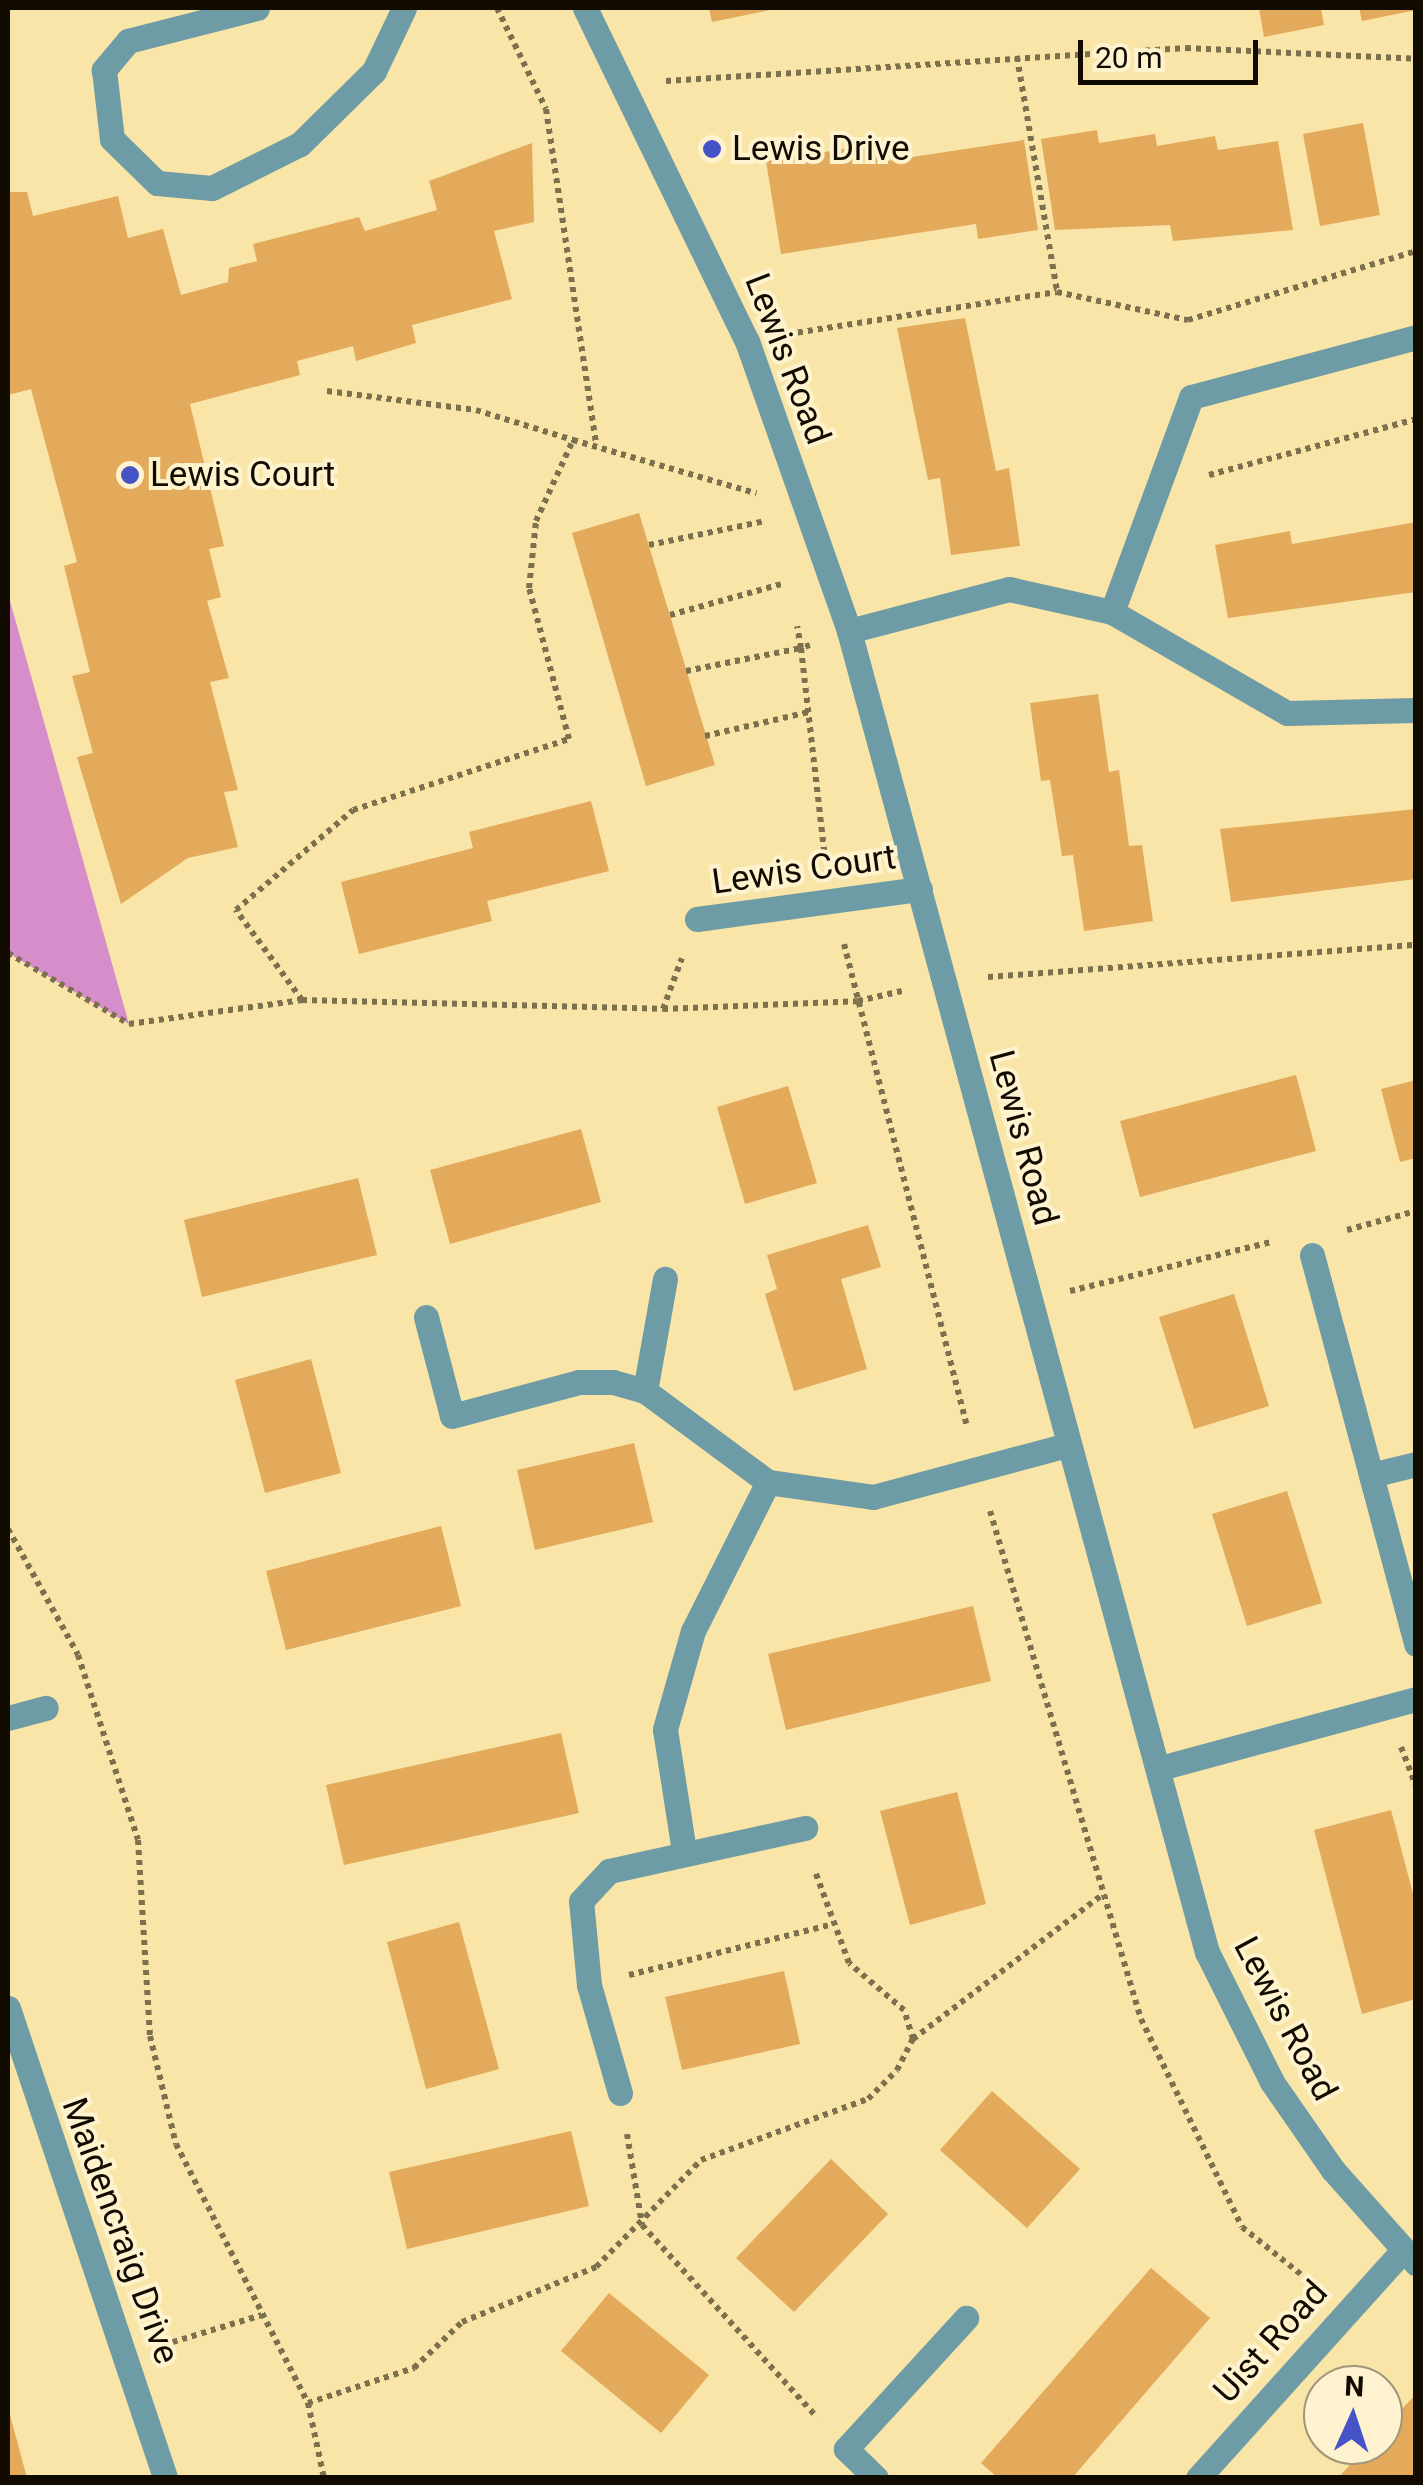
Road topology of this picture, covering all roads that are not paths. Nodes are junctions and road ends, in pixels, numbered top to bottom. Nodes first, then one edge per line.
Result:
1 (257, 8) edge
2 (404, 8) edge
3 (584, 8) edge
4 (1416, 337) edge
5 (1112, 612) junction
6 (850, 631) junction
7 (1416, 710) edge
8 (920, 889) junction
9 (697, 920) road end
10 (1309, 1244) road end
11 (666, 1279) dead end
12 (426, 1317) dead end
13 (645, 1391) junction
14 (1067, 1446) junction
15 (1416, 1464) edge
16 (1371, 1476) junction
17 (768, 1482) junction
18 (1416, 1644) edge
19 (1416, 1698) edge
20 (46, 1708) dead end
21 (8, 1718) edge
22 (1160, 1768) junction
23 (805, 1828) road end
24 (684, 1852) junction
25 (8, 2008) edge
26 (620, 2093) road end
27 (1407, 2259) edge
28 (966, 2318) dead end
29 (166, 2478) edge
30 (876, 2478) edge
31 (1198, 2478) edge

1 - 2 street
3 - 6 street, Lewis Road
4 - 5 street
5 - 6 street
5 - 7 street
6 - 8 street, Lewis Road
8 - 9 street, Lewis Court
8 - 14 street, Lewis Road
10 - 16 street
11 - 13 street
12 - 13 street
13 - 17 street
14 - 17 street
14 - 22 street, Lewis Road
15 - 16 street
16 - 18 street
17 - 24 street
19 - 22 street
20 - 21 street
22 - 27 street, Lewis Road
23 - 24 street
24 - 26 street
25 - 29 street, Maidencraig Drive
27 - 31 street, Uist Road
28 - 30 street

